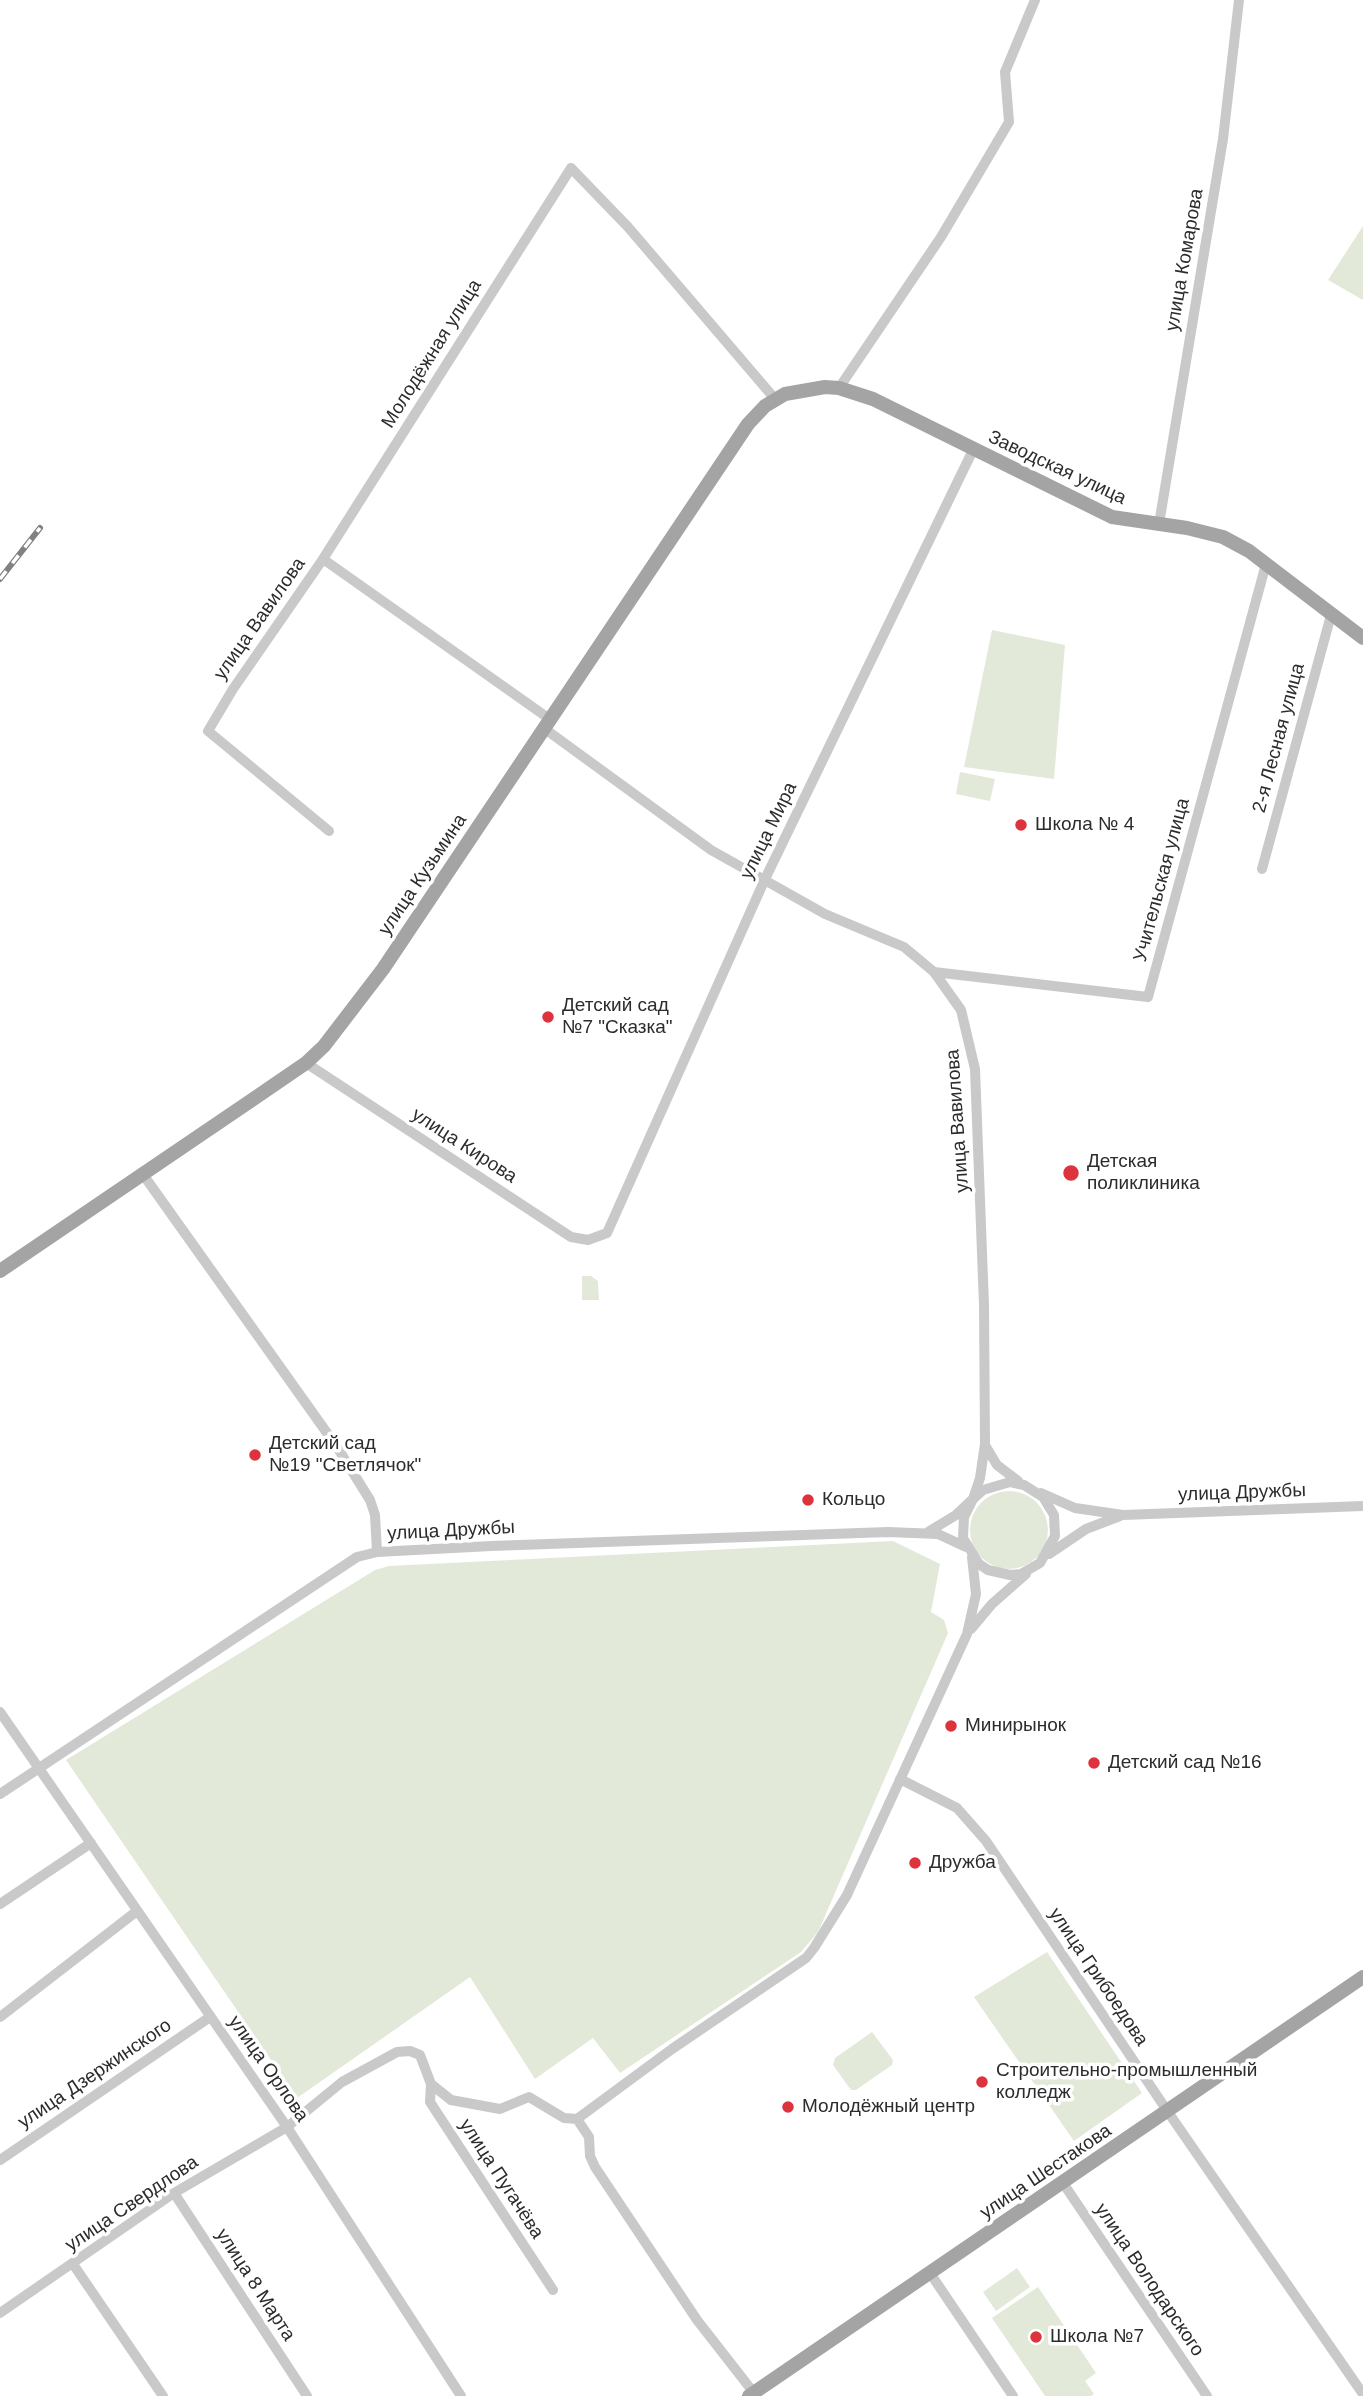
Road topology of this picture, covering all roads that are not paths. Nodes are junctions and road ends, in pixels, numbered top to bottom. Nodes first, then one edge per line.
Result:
1 (1035, 0) edge
2 (1239, 0) edge
3 (839, 388) junction
4 (775, 399) junction
5 (973, 450) junction
6 (1159, 524) junction
7 (323, 559) junction
8 (1266, 564) junction
9 (1331, 615) junction
10 (1363, 638) edge
11 (548, 725) junction
12 (330, 831) dead end
13 (1262, 869) dead end
14 (765, 879) junction
15 (934, 972) junction
16 (306, 1062) junction
17 (142, 1173) junction
18 (607, 1233) joint
19 (0, 1271) edge
20 (985, 1444) junction
21 (1024, 1485) junction
22 (1035, 1490) junction
23 (973, 1499) junction
24 (1363, 1506) edge
25 (1123, 1515) junction
26 (928, 1532) junction
27 (377, 1552) junction
28 (969, 1552) junction
29 (1047, 1555) junction
30 (1032, 1569) junction
31 (967, 1634) junction
32 (0, 1713) edge
33 (38, 1768) junction
34 (900, 1779) junction
35 (0, 1794) edge
36 (90, 1843) junction
37 (0, 1904) edge
38 (137, 1911) junction
39 (1363, 1978) edge
40 (0, 2017) edge
41 (210, 2017) junction
42 (431, 2084) junction
43 (1168, 2112) junction
44 (577, 2119) junction
45 (287, 2127) junction
46 (0, 2160) edge
47 (1063, 2183) junction
48 (174, 2193) junction
49 (74, 2264) junction
50 (930, 2273) junction
51 (553, 2290) dead end
52 (0, 2313) edge
53 (751, 2394) edge
54 (1363, 2394) edge
55 (163, 2396) edge
56 (307, 2396) edge
57 (461, 2396) edge
58 (1013, 2396) edge
59 (1207, 2396) edge

1 - 3 street
2 - 6 street, улица Комарова
3 - 4 main road, Заводская улица
3 - 5 main road, Заводская улица
4 - 7 street, Молодёжная улица
4 - 11 main road, улица Кузьмина
5 - 6 main road, Заводская улица
5 - 14 street, улица Мира
6 - 8 main road, Заводская улица
7 - 11 street, улица Вавилова
7 - 12 street, улица Вавилова
8 - 9 main road, Заводская улица
8 - 15 street, Учительская улица
9 - 10 main road, Заводская улица
9 - 13 street, 2-я Лесная улица
11 - 14 street, улица Вавилова
11 - 16 main road, улица Кузьмина
14 - 15 street, улица Вавилова
14 - 18 street, улица Мира
15 - 20 street, улица Вавилова
16 - 17 main road, улица Кузьмина
16 - 18 street, улица Кирова
17 - 19 main road, улица Кузьмина
17 - 27 street
20 - 21 street
20 - 23 street, улица Вавилова
21 - 22 street
21 - 23 street
22 - 25 street
22 - 29 street
23 - 26 street
23 - 28 street
24 - 25 street, улица Дружбы
25 - 29 street
26 - 27 street, улица Дружбы
26 - 28 street
27 - 33 street, улица Дружбы
28 - 30 street
28 - 31 street
29 - 30 street
30 - 31 street
31 - 34 street
32 - 33 street, улица Орлова
33 - 35 street, улица Дружбы
33 - 36 street, улица Орлова
34 - 43 street, улица Грибоедова
34 - 44 street
36 - 37 street
36 - 38 street, улица Орлова
38 - 40 street
38 - 41 street, улица Орлова
39 - 43 main road, улица Шестакова
41 - 45 street, улица Орлова
41 - 46 street, улица Дзержинского
42 - 44 street, улица Пугачёва
42 - 45 street, улица Пугачёва
42 - 51 street, улица Пугачёва
43 - 47 main road, улица Шестакова
43 - 54 street, улица Грибоедова
44 - 53 street
45 - 48 street, улица Свердлова
45 - 57 street, улица Орлова
47 - 50 main road, улица Шестакова
47 - 59 street, улица Володарского
48 - 49 street, улица Свердлова
48 - 56 street, улица 8 Марта
49 - 52 street, улица Свердлова
49 - 55 street
50 - 53 main road, улица Шестакова
50 - 58 street

